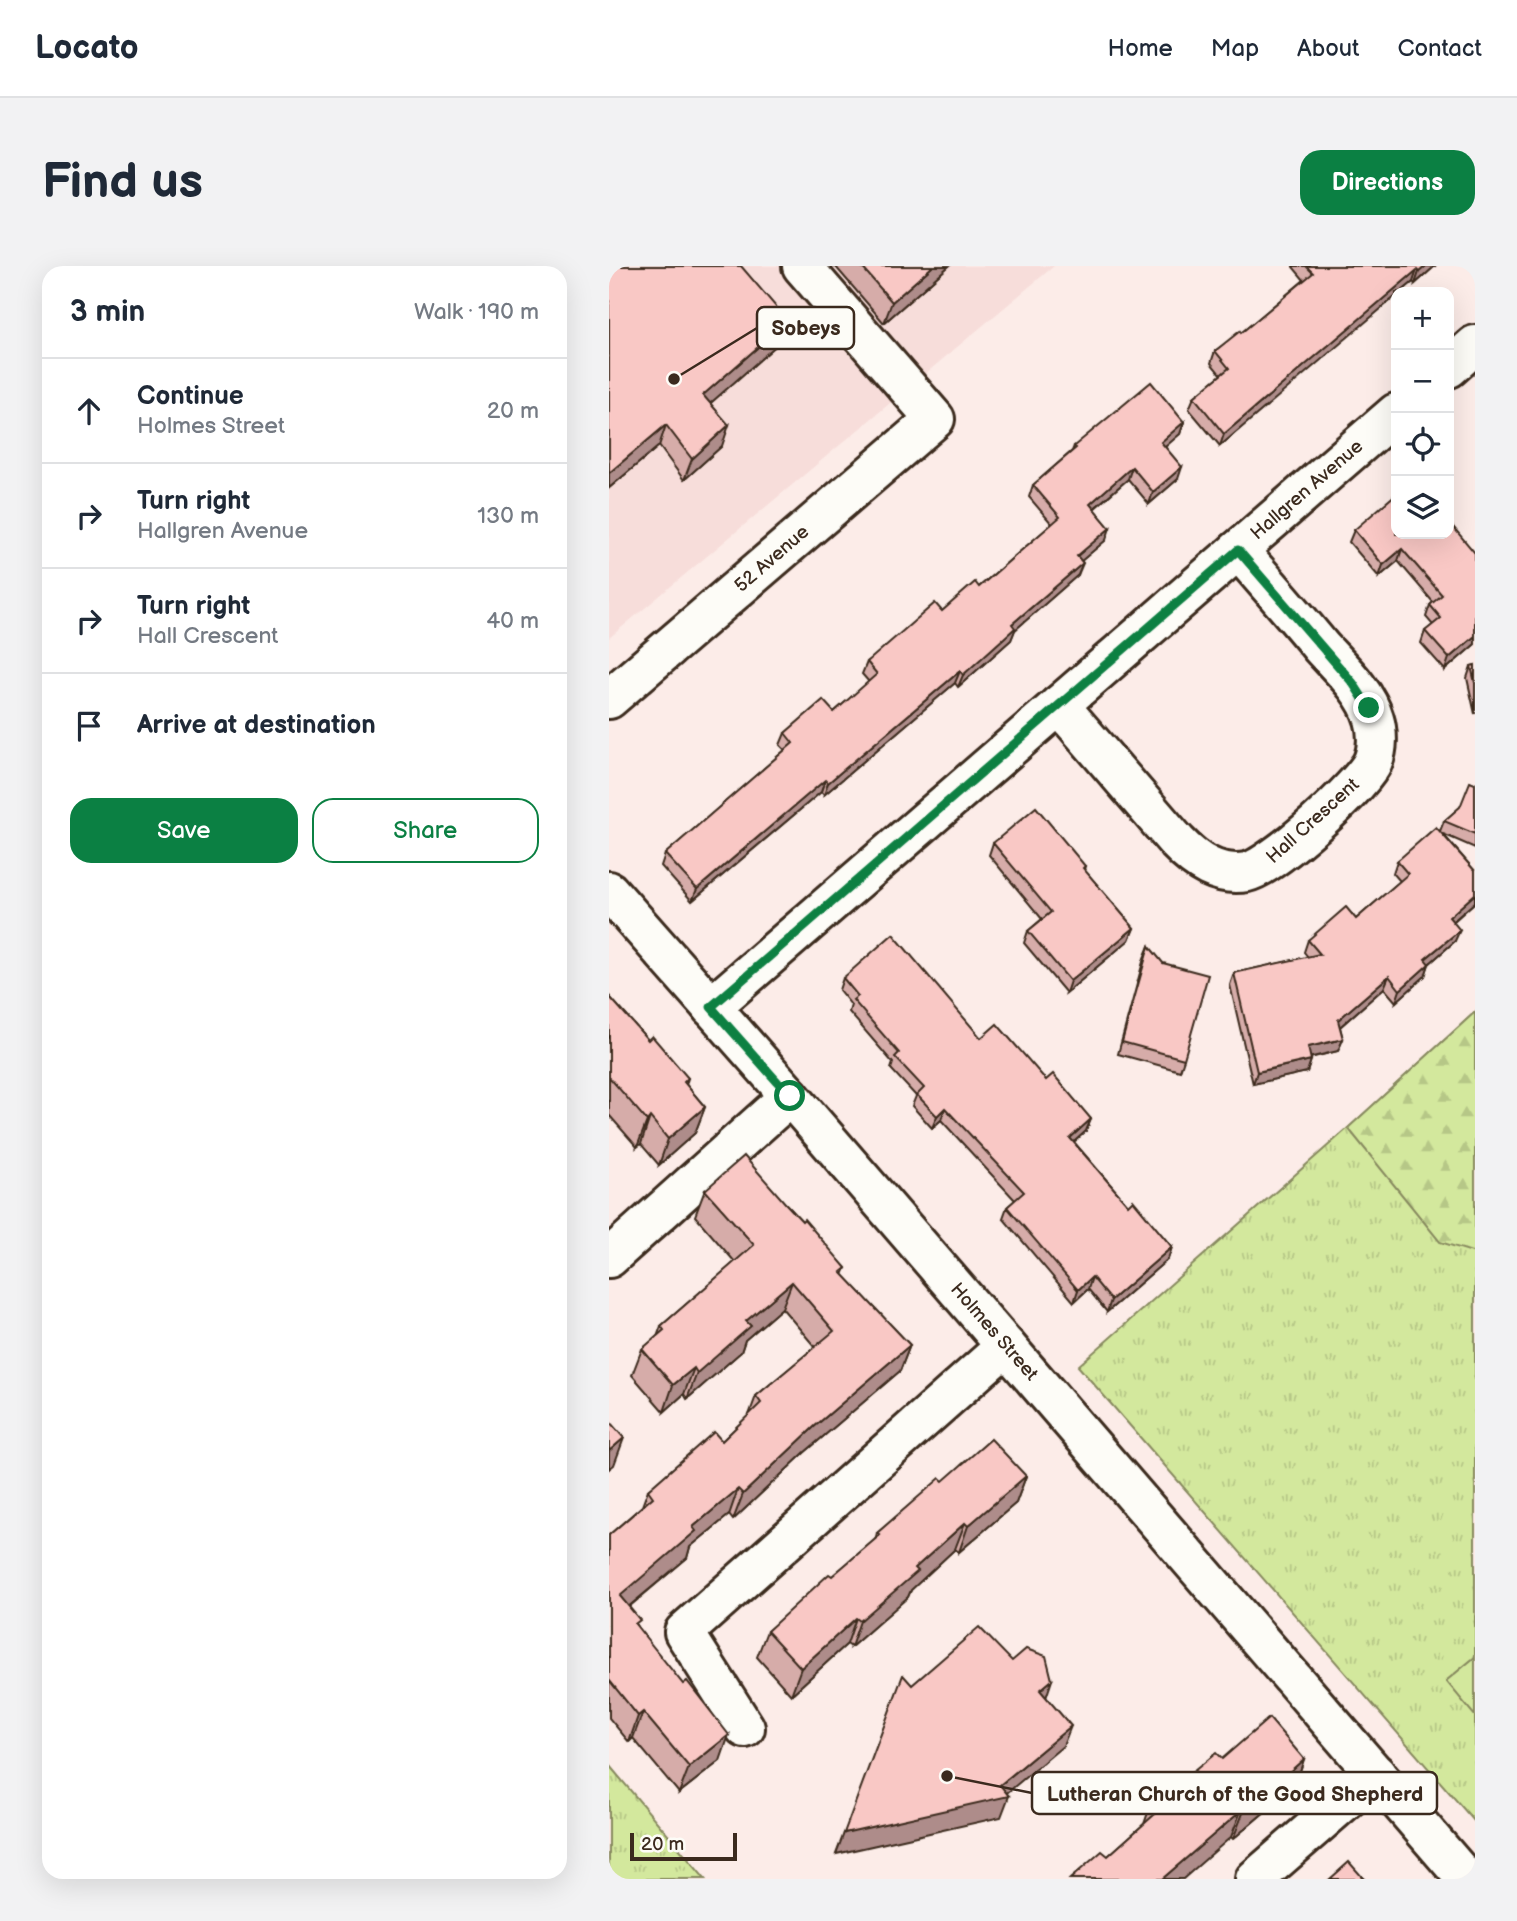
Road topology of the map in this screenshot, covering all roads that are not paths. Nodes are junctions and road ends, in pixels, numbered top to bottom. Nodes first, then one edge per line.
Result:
1 (802, 266) edge
2 (1475, 345) edge
3 (1454, 364) edge
4 (1391, 417) edge
5 (1238, 550) junction
6 (609, 699) edge
7 (1059, 705) junction
8 (609, 891) edge
9 (711, 1007) junction
10 (790, 1096) junction
11 (609, 1258) edge
12 (1006, 1346) junction
13 (745, 1728) dead end
14 (1376, 1774) junction
15 (1255, 1879) edge
16 (1466, 1879) edge

1 - 6 street, 52 Avenue
2 - 3 street
4 - 5 street, Hallgren Avenue
5 - 7 street, Hallgren Avenue
5 - 7 street, Hall Crescent
7 - 9 street, Hallgren Avenue
8 - 9 street, Holmes Street
9 - 10 street, Holmes Street
10 - 11 street
10 - 12 street, Holmes Street
12 - 13 street
12 - 14 street, Holmes Street
14 - 15 street
14 - 16 street, Holmes Street

